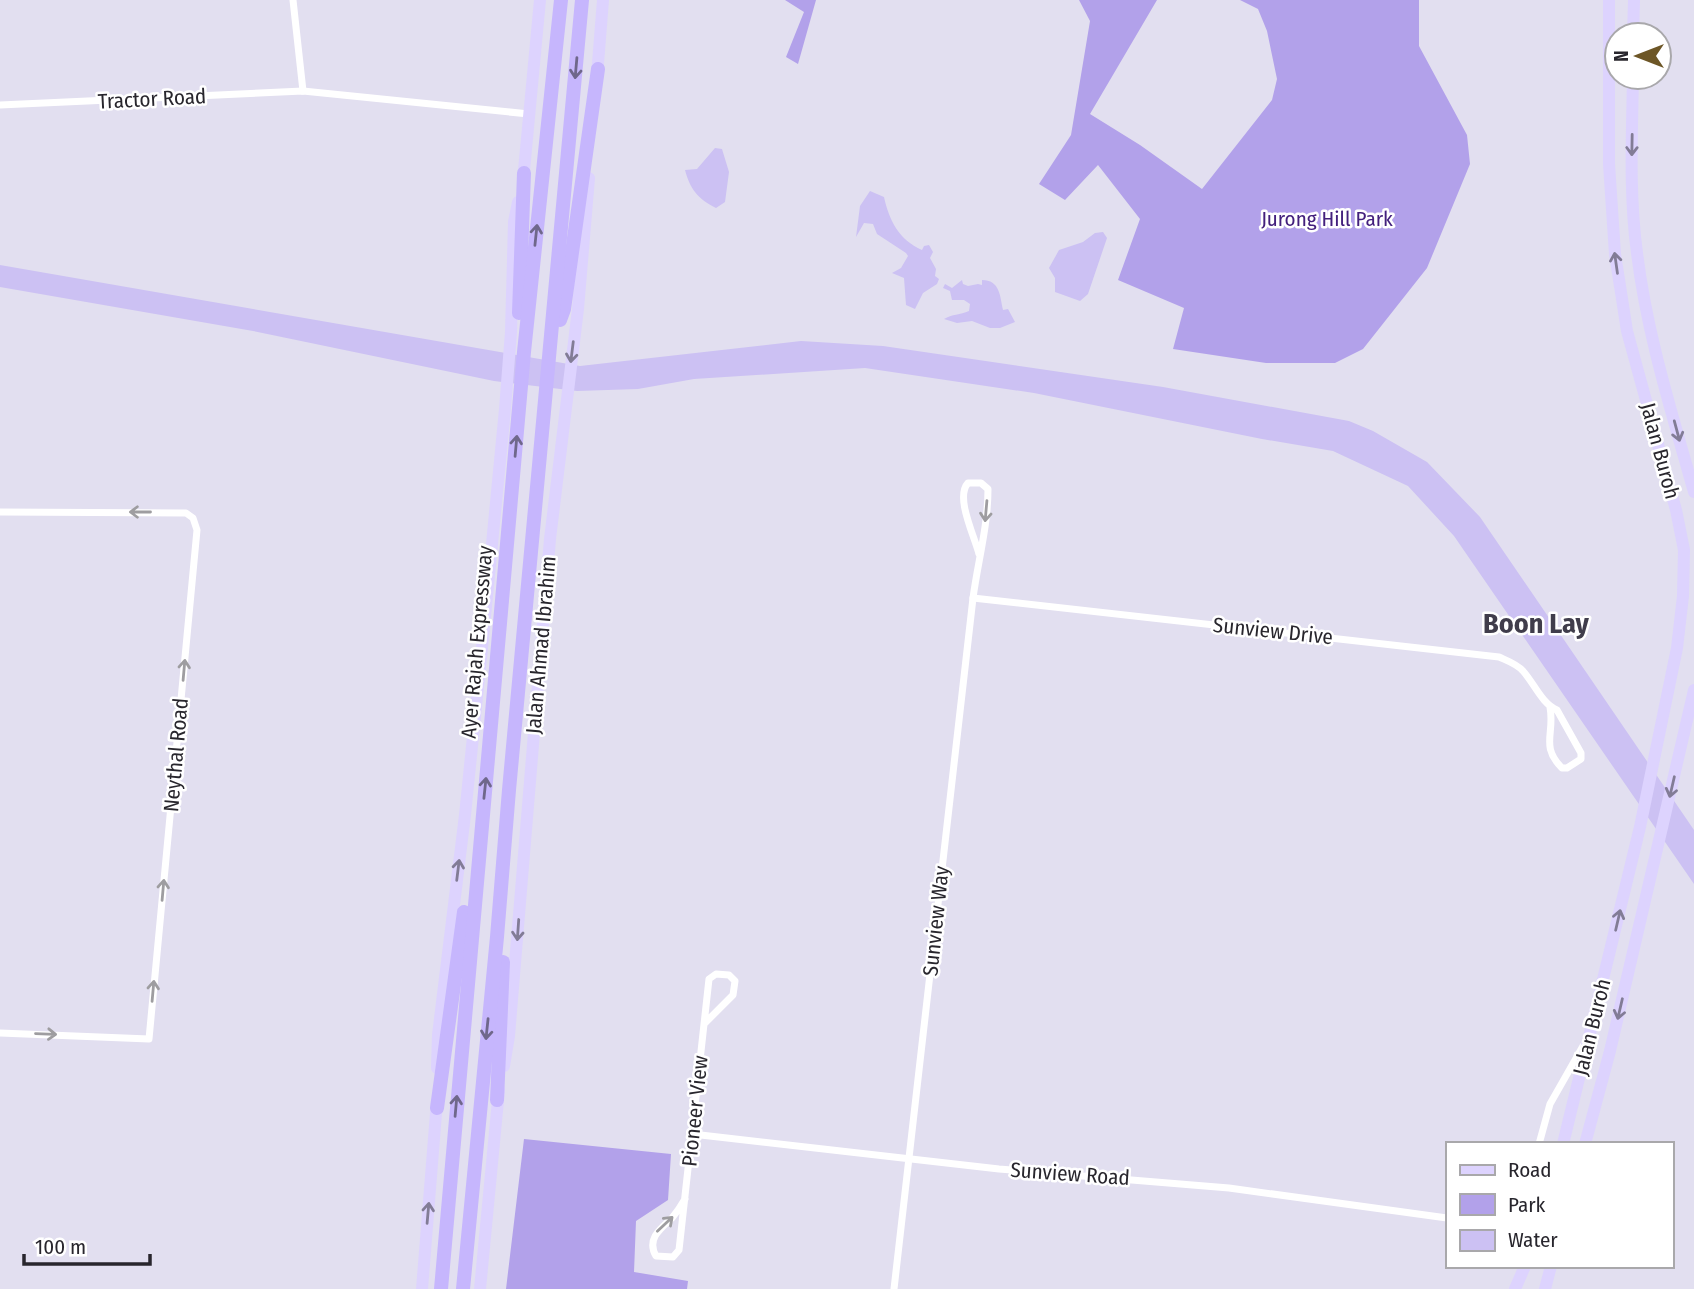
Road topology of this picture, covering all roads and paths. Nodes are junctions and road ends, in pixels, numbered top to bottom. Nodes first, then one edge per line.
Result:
1 (293, 0) edge
2 (540, 0) edge
3 (561, 0) edge
4 (582, 0) edge
5 (603, 0) edge
6 (1609, 0) edge
7 (1634, 0) edge
8 (1633, 21) edge
9 (598, 68) junction
10 (303, 91) junction
11 (1633, 91) edge
12 (0, 105) edge
13 (529, 114) junction
14 (524, 173) junction
15 (552, 345) junction
16 (524, 352) junction
17 (1694, 492) edge
18 (0, 512) edge
19 (979, 554) junction
20 (973, 598) junction
21 (1694, 690) edge
22 (1550, 707) junction
23 (478, 856) junction
24 (497, 937) junction
25 (705, 1023) junction
26 (0, 1033) edge
27 (1591, 1034) junction
28 (497, 1100) junction
29 (437, 1108) junction
30 (692, 1134) junction
31 (1540, 1142) edge
32 (1564, 1142) edge
33 (1586, 1142) edge
34 (910, 1158) junction
35 (685, 1199) junction
36 (1446, 1218) edge
37 (1516, 1268) edge
38 (1526, 1268) edge
39 (1527, 1268) edge
40 (1550, 1268) edge
41 (422, 1289) edge
42 (441, 1289) edge
43 (463, 1289) edge
44 (480, 1289) edge
45 (894, 1289) edge
46 (1515, 1289) edge
47 (1523, 1289) edge
48 (1545, 1289) edge

1 - 10 street
2 - 13 main road
16 -> 3 highway, Ayer Rajah Expressway
4 -> 15 highway
5 - 9 main road, Jalan Ahmad Ibrahim
27 -> 6 main road, Jalan Buroh
7 - 8 main road
9 - 15 highway
9 -> 28 main road, Jalan Ahmad Ibrahim
10 - 12 street, Tractor Road
10 - 13 street, Tractor Road
11 -> 17 main road, Jalan Buroh
13 - 14 main road
14 - 16 highway
29 -> 14 main road
15 - 24 highway
23 -> 16 highway, Ayer Rajah Expressway
26 -> 18 street, Neythal Road
19 -> 19 street, Sunview Way
19 - 20 street, Sunview Way
20 - 22 street, Sunview Drive
20 - 34 street, Sunview Way
21 -> 33 main road, Jalan Buroh
22 - 22 street, Sunview Drive
23 - 29 highway
42 -> 23 highway, Ayer Rajah Expressway
24 - 28 highway
24 -> 43 highway
25 - 25 street, Pioneer View
25 - 30 street, Pioneer View
27 - 31 street
27 - 32 main road, Jalan Buroh
28 - 44 main road, Jalan Ahmad Ibrahim
41 -> 29 main road
30 - 34 street, Sunview Road
30 - 35 street, Pioneer View
34 - 36 street, Sunview Road
34 - 45 street, Sunview Way
35 -> 35 street, Pioneer View
37 - 46 street
38 - 46 main road
39 - 47 main road
40 - 48 main road

